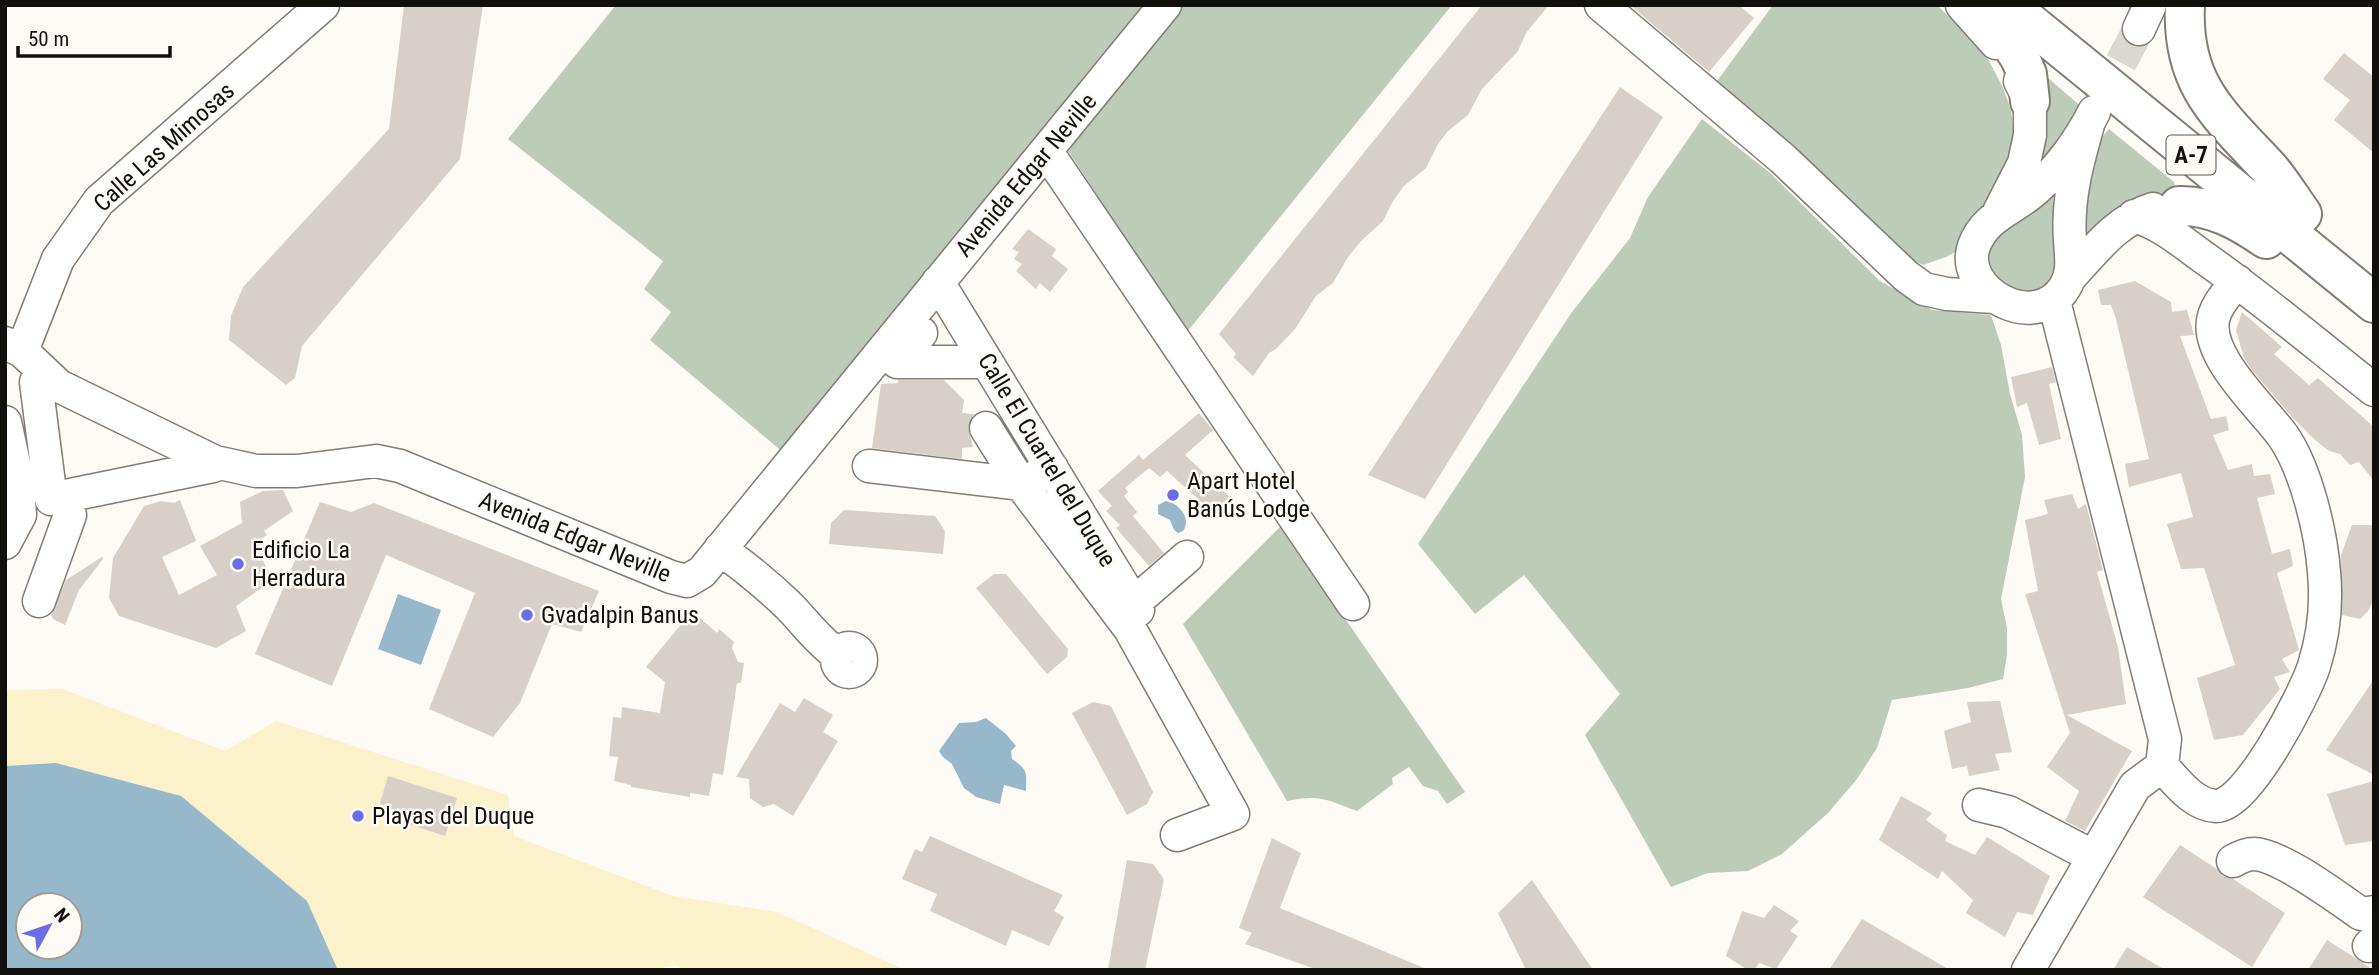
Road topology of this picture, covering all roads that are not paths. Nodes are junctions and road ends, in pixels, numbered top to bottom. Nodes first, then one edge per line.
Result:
1 (323, 5) edge
2 (1165, 5) edge
3 (1601, 5) edge
4 (1962, 5) edge
5 (1986, 5) edge
6 (2008, 5) edge
7 (2047, 5) edge
8 (2185, 5) edge
9 (2030, 101) junction
10 (1047, 152) junction
11 (2302, 214) junction
12 (1996, 217) junction
13 (2180, 224) junction
14 (1972, 257) junction
15 (1906, 276) junction
16 (2237, 281) junction
17 (938, 282) junction
18 (2063, 289) junction
19 (2369, 289) edge
20 (1994, 297) junction
21 (23, 355) edge
22 (2374, 390) edge
23 (5, 422) edge
24 (986, 428) dead end
25 (215, 462) junction
26 (869, 466) dead end
27 (1052, 468) junction
28 (18, 477) junction
29 (1021, 484) junction
30 (56, 490) junction
31 (5, 543) edge
32 (1186, 557) dead end
33 (713, 558) junction
34 (39, 601) dead end
35 (1134, 603) junction
36 (1353, 604) dead end
37 (1156, 639) dead end
38 (838, 655) dead end
39 (2162, 766) junction
40 (1979, 805) dead end
41 (1177, 835) dead end
42 (2092, 856) junction
43 (2233, 861) dead end
44 (2374, 912) edge
45 (2028, 970) edge

1 - 21 street, Calle Las Mimosas
2 - 10 street, Avenida Edgar Neville
3 - 15 street
4 - 9 street
5 - 9 highway
6 - 19 highway, A-7
7 - 11 highway, A-7
8 - 11 highway
9 - 12 street
10 - 17 street, Avenida Edgar Neville
10 - 36 street
11 - 19 highway, A-7
12 - 14 street
12 - 18 street
13 - 16 street
13 - 18 street
13 - 19 highway
14 - 15 street
14 - 20 street
15 - 20 street
16 - 22 street
16 - 39 street
17 - 27 street, Calle El Cuartel del Duque
17 - 33 street, Avenida Edgar Neville
18 - 20 street
18 - 39 street
21 - 25 street, Avenida Edgar Neville
21 - 30 street, Calle Las Mimosas
23 - 28 street
24 - 29 street
25 - 30 street
25 - 33 street, Avenida Edgar Neville
26 - 29 street
27 - 29 street
27 - 35 street, Calle El Cuartel del Duque
28 - 30 street
28 - 31 street
29 - 41 street
30 - 34 street, Calle Las Mimosas
32 - 35 street
33 - 38 street
35 - 37 street, Calle El Cuartel del Duque
39 - 42 street
40 - 42 street
42 - 45 street
43 - 44 street

